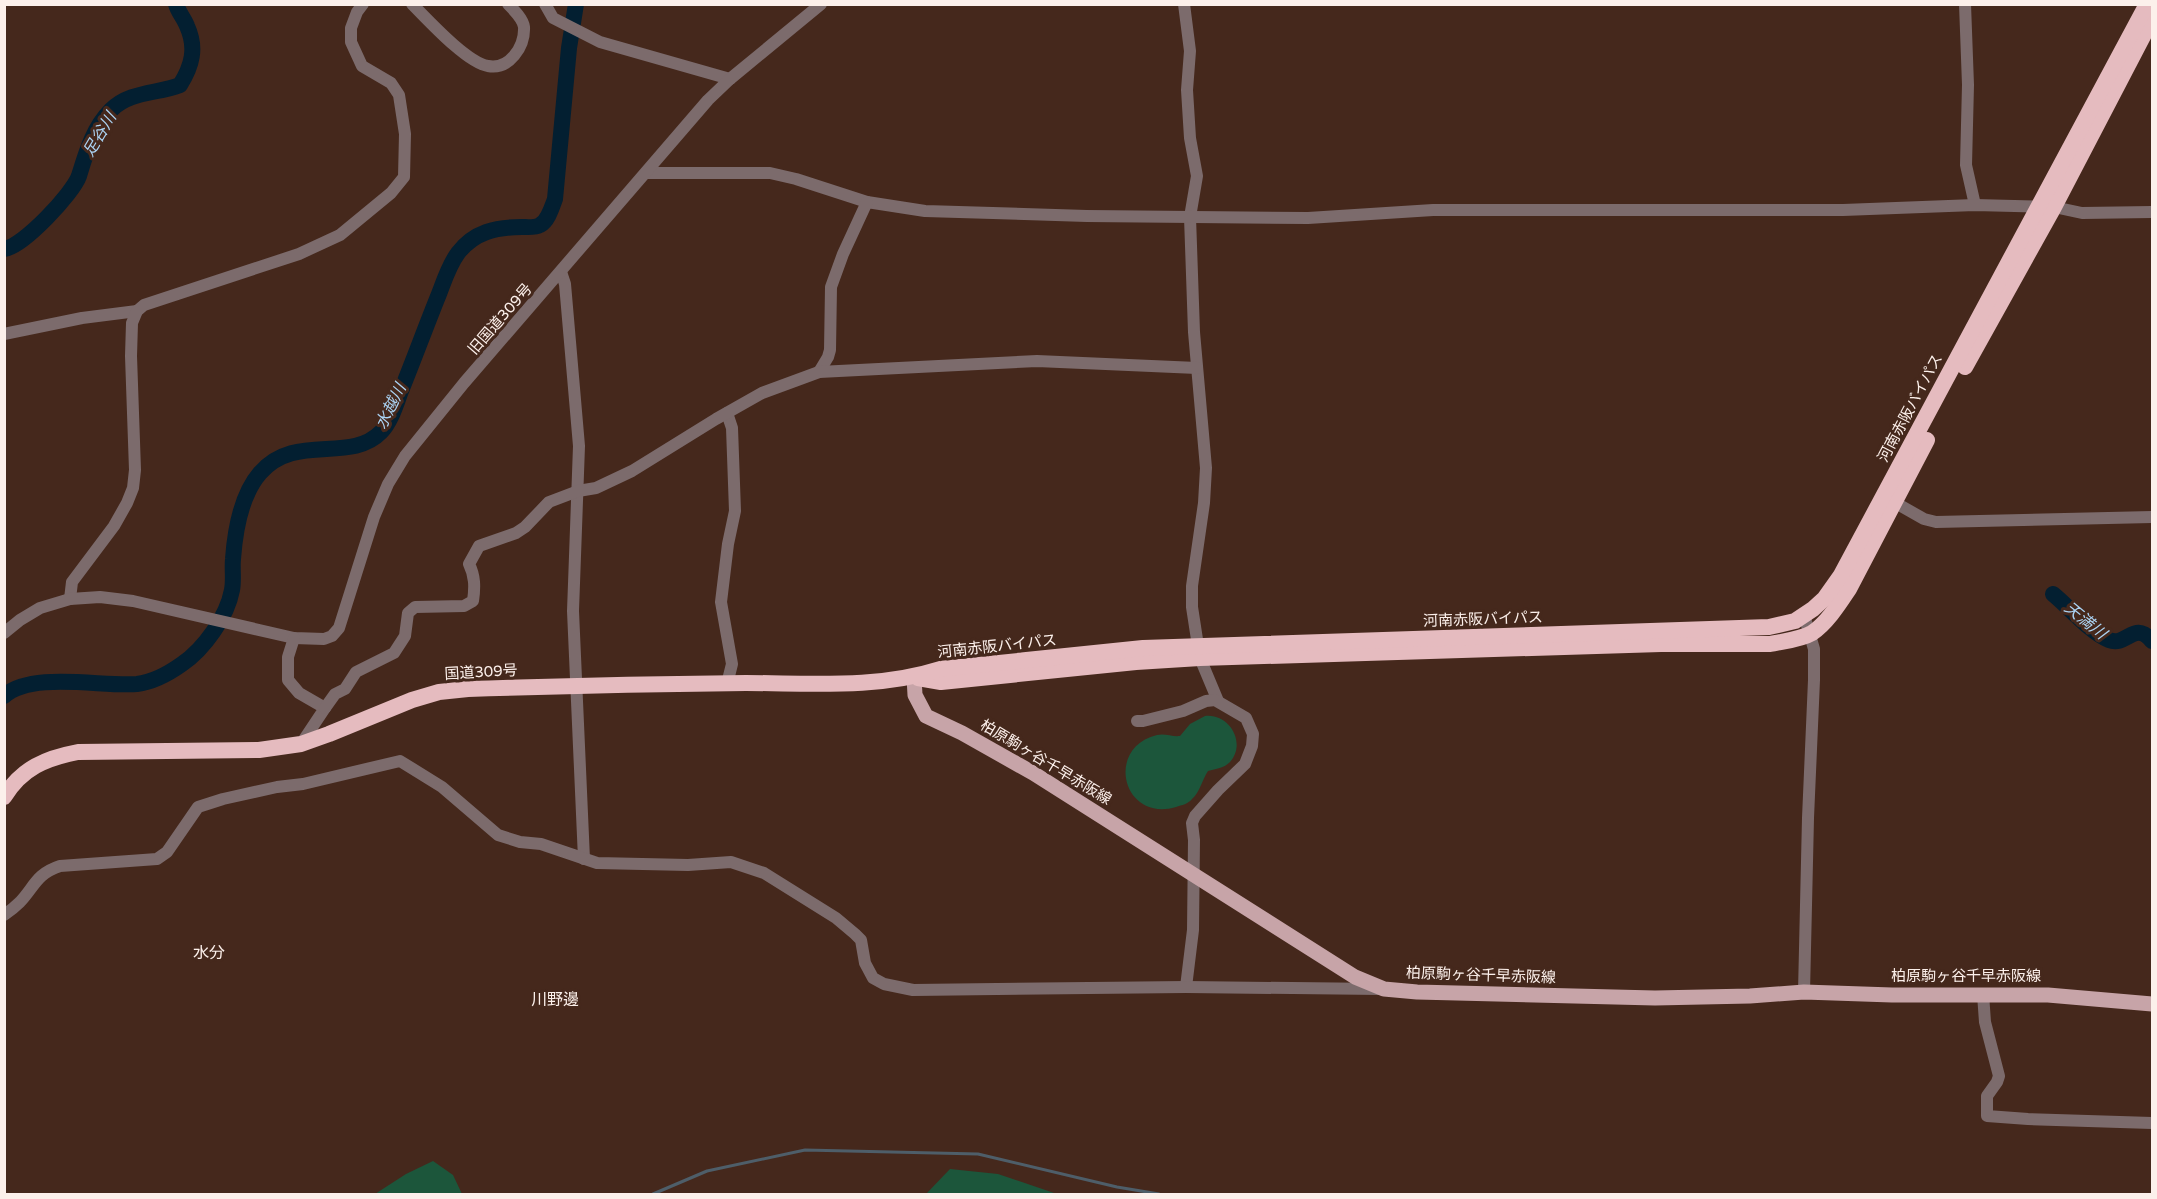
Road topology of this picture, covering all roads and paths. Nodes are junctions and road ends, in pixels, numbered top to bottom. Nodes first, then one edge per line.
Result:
1 (363, 4) edge
2 (412, 4) edge
3 (508, 4) edge
4 (545, 4) edge
5 (821, 4) edge
6 (1184, 4) edge
7 (1965, 4) edge
8 (2147, 4) edge
9 (2152, 19) edge
10 (730, 79) junction
11 (646, 173) junction
12 (867, 202) junction
13 (1975, 205) junction
14 (2046, 207) junction
15 (2152, 212) edge
16 (1190, 217) junction
17 (561, 272) junction
18 (137, 311) junction
19 (4, 334) edge
20 (1197, 368) junction
21 (819, 372) junction
22 (727, 412) junction
23 (578, 491) junction
24 (1894, 502) junction
25 (2152, 517) edge
26 (70, 599) junction
27 (1804, 615) junction
28 (4, 633) edge
29 (1811, 633) junction
30 (294, 638) junction
31 (1199, 652) junction
32 (914, 677) junction
33 (727, 684) junction
34 (576, 686) junction
35 (1218, 701) junction
36 (325, 708) junction
37 (1137, 721) dead end
38 (301, 744) junction
39 (4, 797) edge
40 (584, 859) junction
41 (1194, 876) junction
42 (4, 915) edge
43 (1186, 987) junction
44 (1384, 989) junction
45 (1804, 992) junction
46 (1983, 994) junction
47 (2152, 1004) edge
48 (2152, 1123) edge

1 - 18 street
2 - 3 street
4 - 10 street
5 - 10 street, 旧国道309号
6 - 16 street
7 - 13 street
8 - 14 highway, 河南赤阪バイパス
9 - 14 highway, 河南赤阪バイパス
10 - 11 street, 旧国道309号
11 - 12 street
11 - 17 street, 旧国道309号
12 - 16 street
12 - 21 street
13 - 14 street
13 - 16 street
14 - 15 street
14 - 24 highway, 河南赤阪バイパス
14 - 27 highway, 河南赤阪バイパス
16 - 20 street
17 - 23 street
17 - 30 street, 旧国道309号
18 - 19 street
18 - 26 street
20 - 21 street
20 - 31 street
21 - 22 street
22 - 23 street
22 - 33 street
23 - 34 street
23 - 36 street
24 - 25 street
24 - 29 highway, 河南赤阪バイパス
26 - 28 street
26 - 30 street, 旧国道309号
27 - 29 street
27 - 31 highway, 河南赤阪バイパス
29 - 31 highway, 河南赤阪バイパス
29 - 45 street
30 - 36 street
31 - 32 highway, 河南赤阪バイパス
31 - 35 street
32 - 33 highway, 国道309号
32 - 41 main road, 柏原駒ヶ谷千早赤阪線
33 - 34 highway, 国道309号
34 - 38 highway, 国道309号
34 - 40 street
35 - 37 street
35 - 41 street
36 - 38 street
38 - 39 highway, 国道309号
40 - 42 street
40 - 43 street
41 - 43 street
41 - 44 main road, 柏原駒ヶ谷千早赤阪線
43 - 44 street
44 - 45 main road, 柏原駒ヶ谷千早赤阪線
45 - 46 main road, 柏原駒ヶ谷千早赤阪線
46 - 47 main road, 柏原駒ヶ谷千早赤阪線
46 - 48 street

